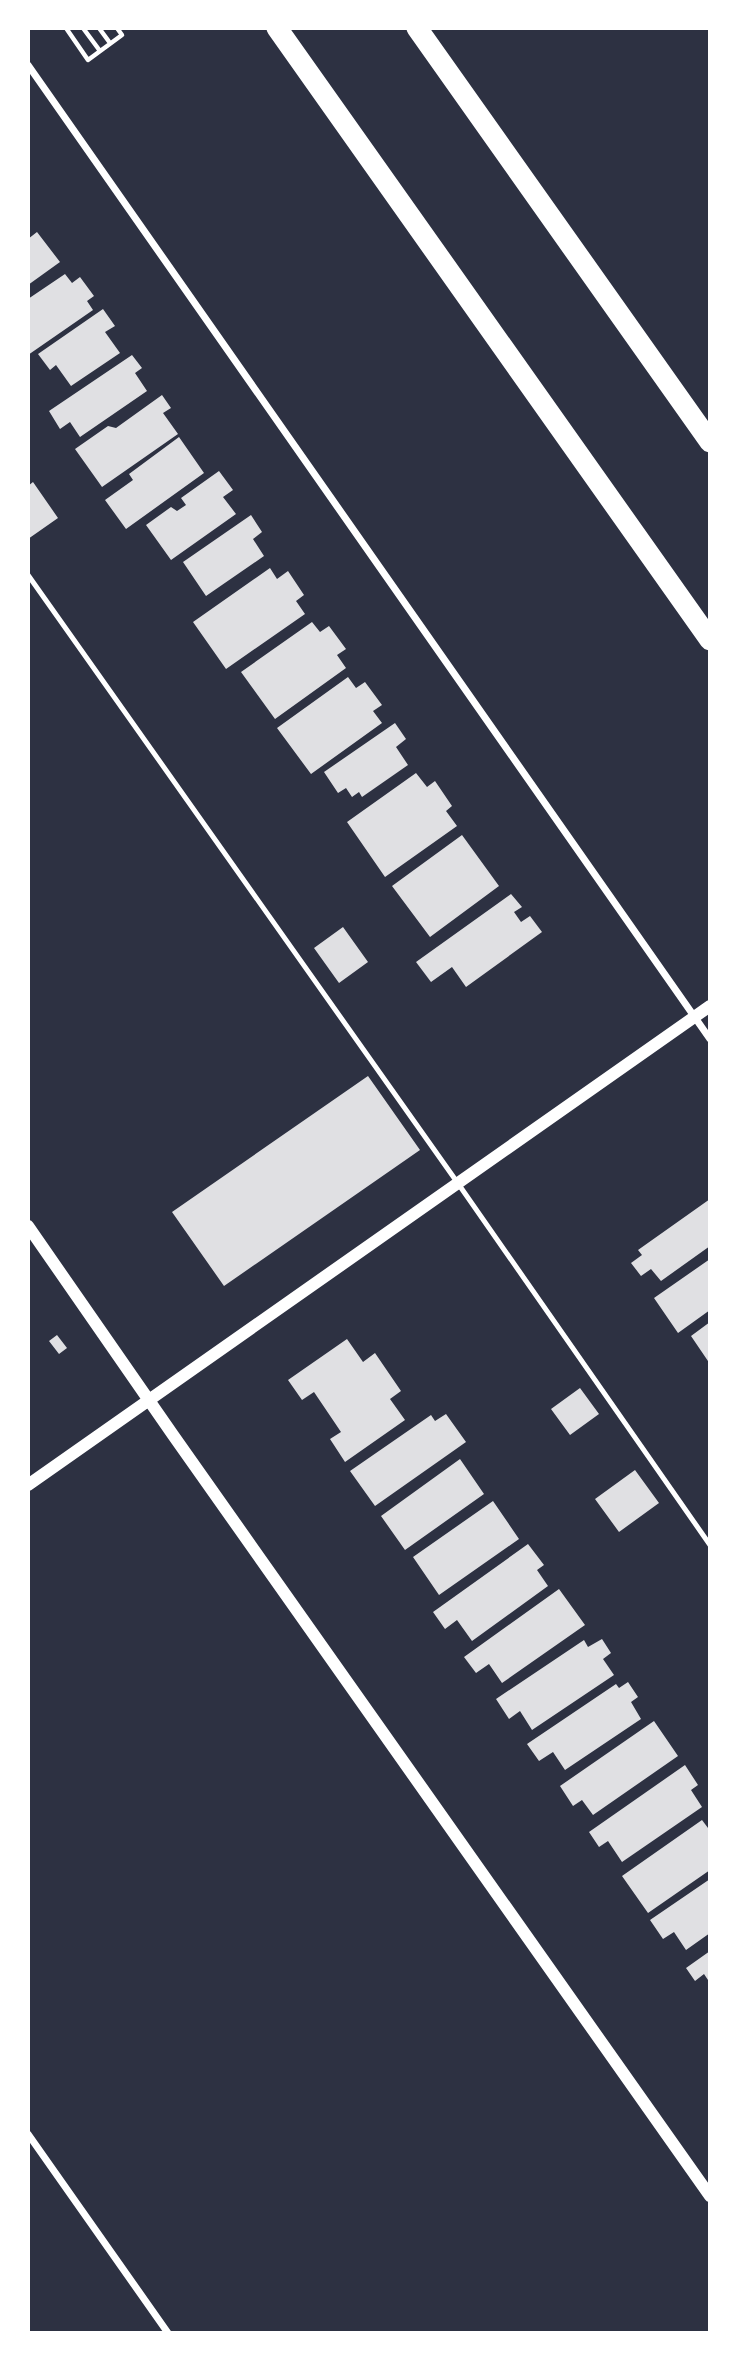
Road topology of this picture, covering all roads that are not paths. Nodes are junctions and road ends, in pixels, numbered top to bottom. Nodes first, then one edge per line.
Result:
1 (277, 28) edge
2 (417, 28) edge
3 (28, 65) edge
4 (710, 442) edge
5 (28, 575) edge
6 (710, 640) edge
7 (710, 1006) edge
8 (694, 1018) junction
9 (710, 1040) edge
10 (457, 1182) junction
11 (28, 1226) edge
12 (148, 1399) junction
13 (28, 1485) edge
14 (710, 1545) edge
15 (28, 2134) edge
16 (710, 2196) edge
17 (168, 2333) edge

1 - 6 highway
2 - 4 highway
3 - 8 street
5 - 10 lane
7 - 8 street
8 - 9 street
8 - 10 street
10 - 12 street
10 - 14 lane
11 - 12 street
12 - 13 street
12 - 16 street
15 - 17 street

